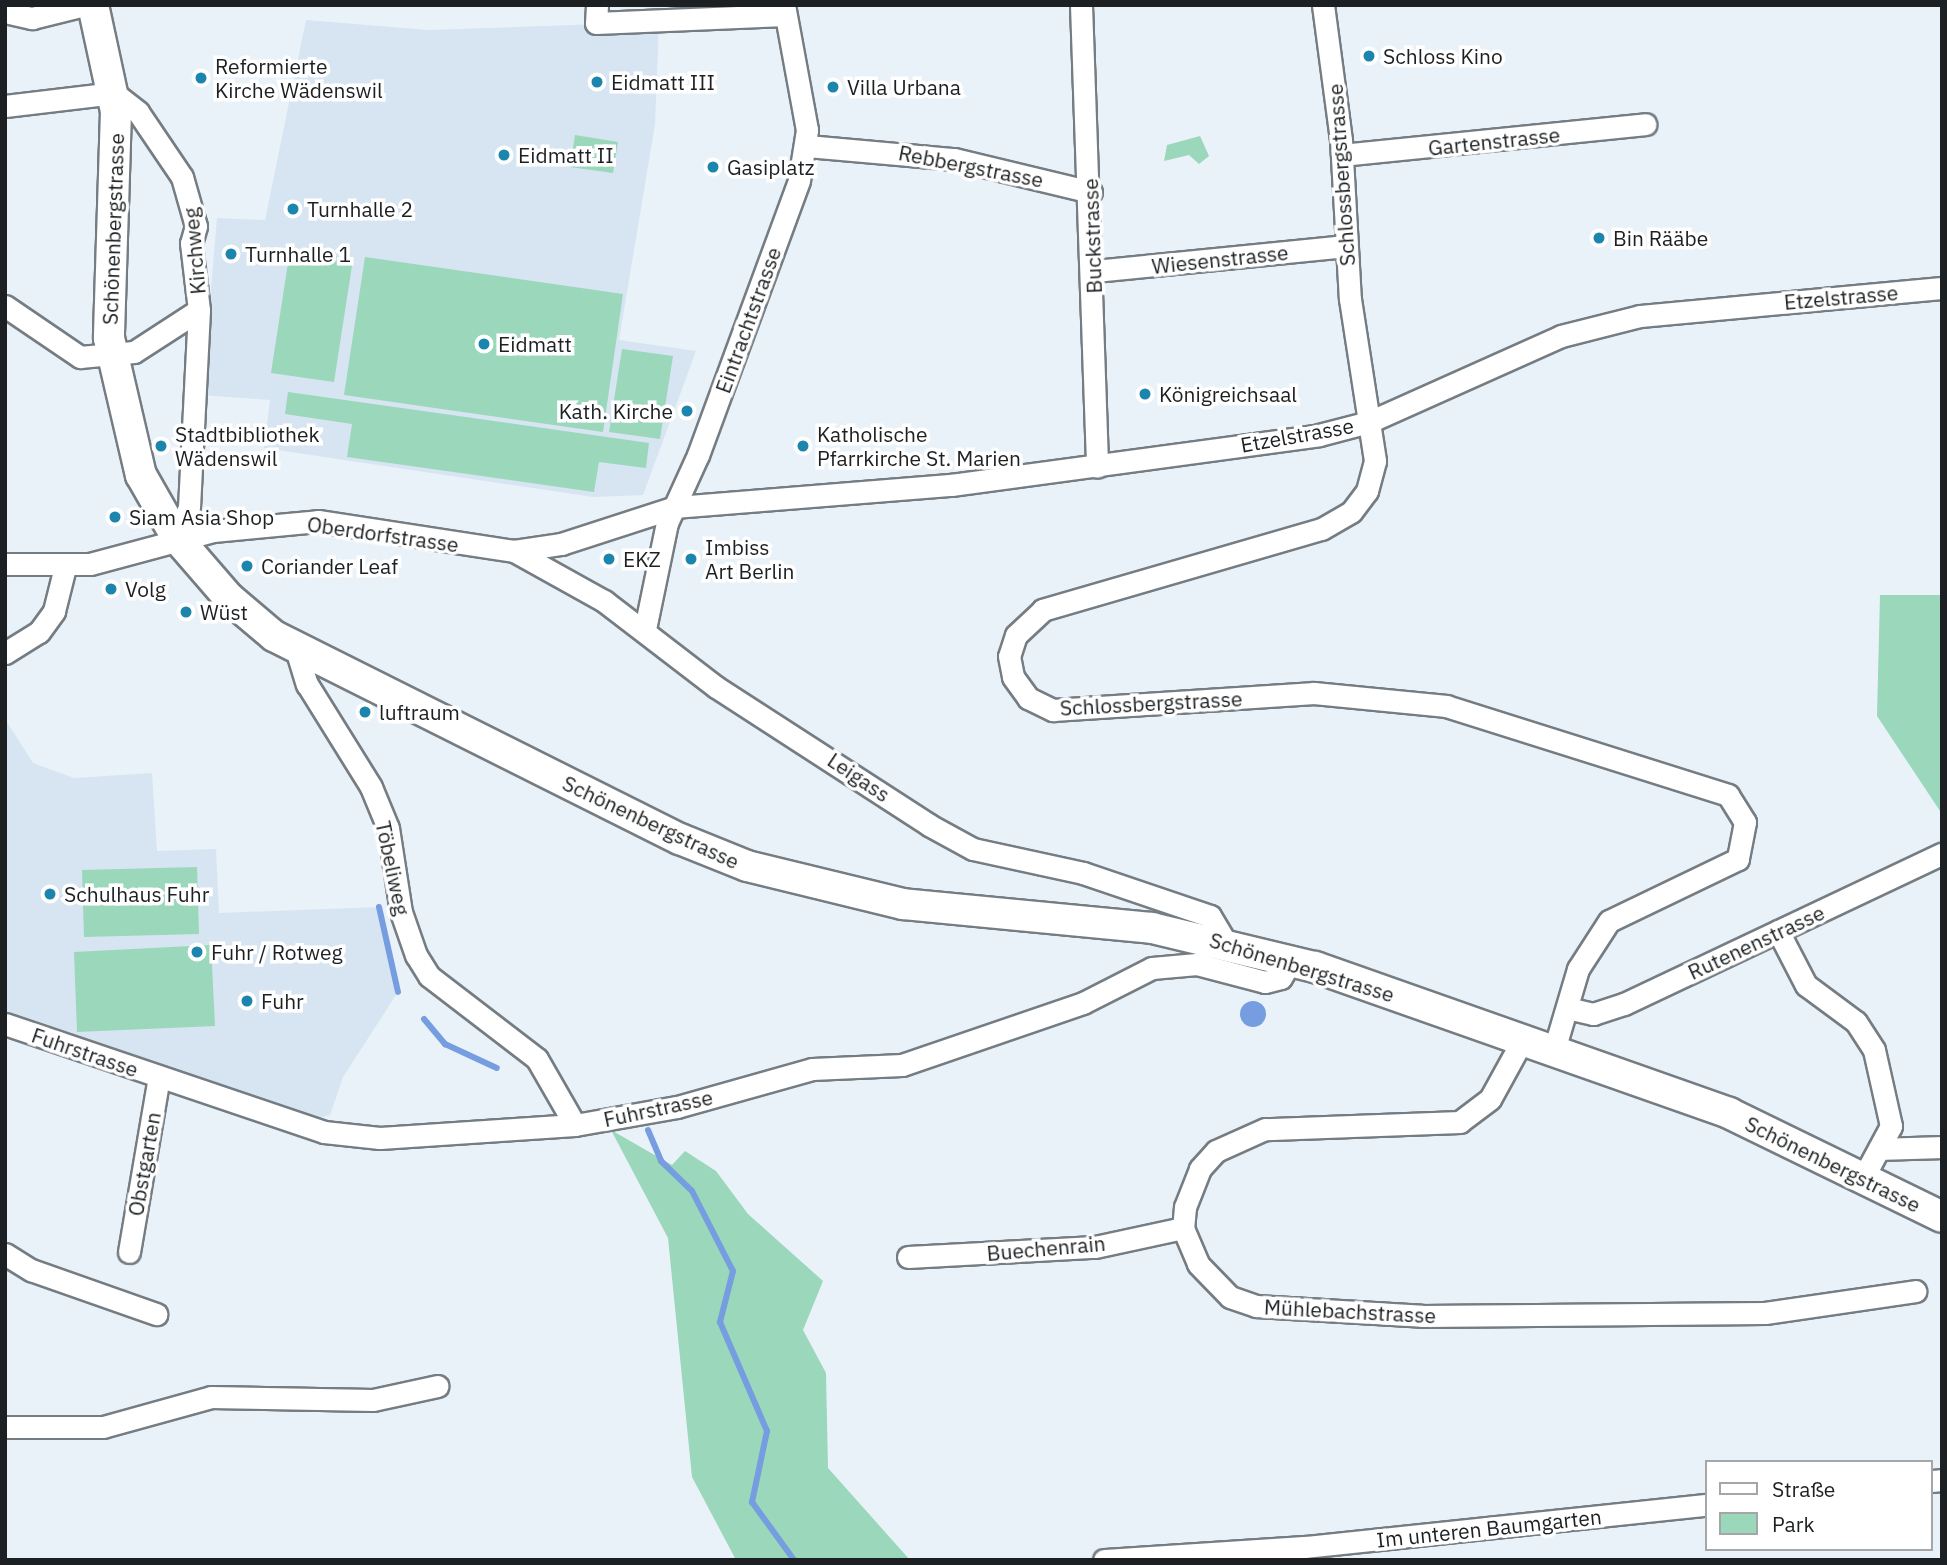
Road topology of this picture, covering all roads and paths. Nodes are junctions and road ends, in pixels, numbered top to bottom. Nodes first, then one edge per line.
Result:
1 (85, 5) edge
2 (93, 5) edge
3 (1081, 5) edge
4 (1323, 5) edge
5 (784, 10) edge
6 (5, 12) edge
7 (596, 14) edge
8 (114, 93) junction
9 (5, 106) edge
10 (1645, 124) dead end
11 (807, 146) junction
12 (1342, 155) junction
13 (1091, 192) junction
14 (1346, 246) junction
15 (1094, 271) junction
16 (1942, 288) edge
17 (5, 306) edge
18 (199, 310) junction
19 (111, 355) junction
20 (1368, 422) junction
21 (1097, 467) junction
22 (675, 507) junction
23 (177, 538) junction
24 (514, 551) junction
25 (5, 564) edge
26 (65, 567) junction
27 (645, 629) junction
28 (296, 649) junction
29 (5, 653) edge
30 (1942, 853) edge
31 (1777, 931) junction
32 (1225, 941) junction
33 (1291, 960) junction
34 (1567, 1008) junction
35 (5, 1024) edge
36 (1523, 1039) junction
37 (1554, 1050) junction
38 (159, 1077) junction
39 (575, 1125) junction
40 (1942, 1147) edge
41 (1879, 1149) junction
42 (1864, 1176) junction
43 (1942, 1217) edge
44 (1183, 1228) junction
45 (129, 1252) dead end
46 (5, 1254) edge
47 (908, 1257) dead end
48 (1915, 1291) dead end
49 (156, 1314) dead end
50 (438, 1386) dead end
51 (5, 1427) edge
52 (1706, 1505) edge
53 (1104, 1560) edge

1 - 6 street
2 - 8 street, Schönenbergstrasse
3 - 13 street, Buckstrasse
4 - 12 street, Schlossbergstrasse
5 - 7 street
5 - 11 street, Eintrachtstrasse
8 - 9 street
8 - 18 street, Kirchweg
8 - 19 street, Schönenbergstrasse
10 - 12 street, Gartenstrasse
11 - 13 street, Rebbergstrasse
11 - 22 street, Eintrachtstrasse
12 - 14 street, Schlossbergstrasse
13 - 15 street, Buckstrasse
14 - 15 street, Wiesenstrasse
14 - 20 street, Schlossbergstrasse
15 - 21 street, Buckstrasse
16 - 20 street, Etzelstrasse
17 - 19 street, Kirchweg
18 - 19 street, Kirchweg
18 - 23 street, Kirchweg
19 - 23 street, Schönenbergstrasse
20 - 21 street, Etzelstrasse
20 - 34 street, Schlossbergstrasse
21 - 22 street, Etzelstrasse
22 - 24 street, Oberdorfstrasse
22 - 27 street, Eintrachtstrasse
23 - 24 street, Oberdorfstrasse
23 - 26 street, Oberdorfstrasse
23 - 28 street, Schönenbergstrasse
24 - 27 street, Leigass
25 - 26 street, Oberdorfstrasse
26 - 29 street
27 - 32 street, Leigass
28 - 32 street, Schönenbergstrasse
28 - 39 street, Töbeliweg
30 - 31 street, Rutenenstrasse
31 - 34 street, Rutenenstrasse
31 - 41 street
32 - 33 street, Schönenbergstrasse
33 - 36 street, Schönenbergstrasse
33 - 39 street, Fuhrstrasse
34 - 37 street, Schlossbergstrasse
35 - 38 street, Fuhrstrasse
36 - 37 street, Schönenbergstrasse
36 - 44 street
37 - 42 street, Schönenbergstrasse
38 - 39 street, Fuhrstrasse
38 - 45 street, Obstgarten
40 - 41 street
41 - 42 street
42 - 43 street, Schönenbergstrasse
44 - 47 street, Buechenrain
44 - 48 street, Mühlebachstrasse
46 - 49 street
50 - 51 street
52 - 53 street, Im unteren Baumgarten

